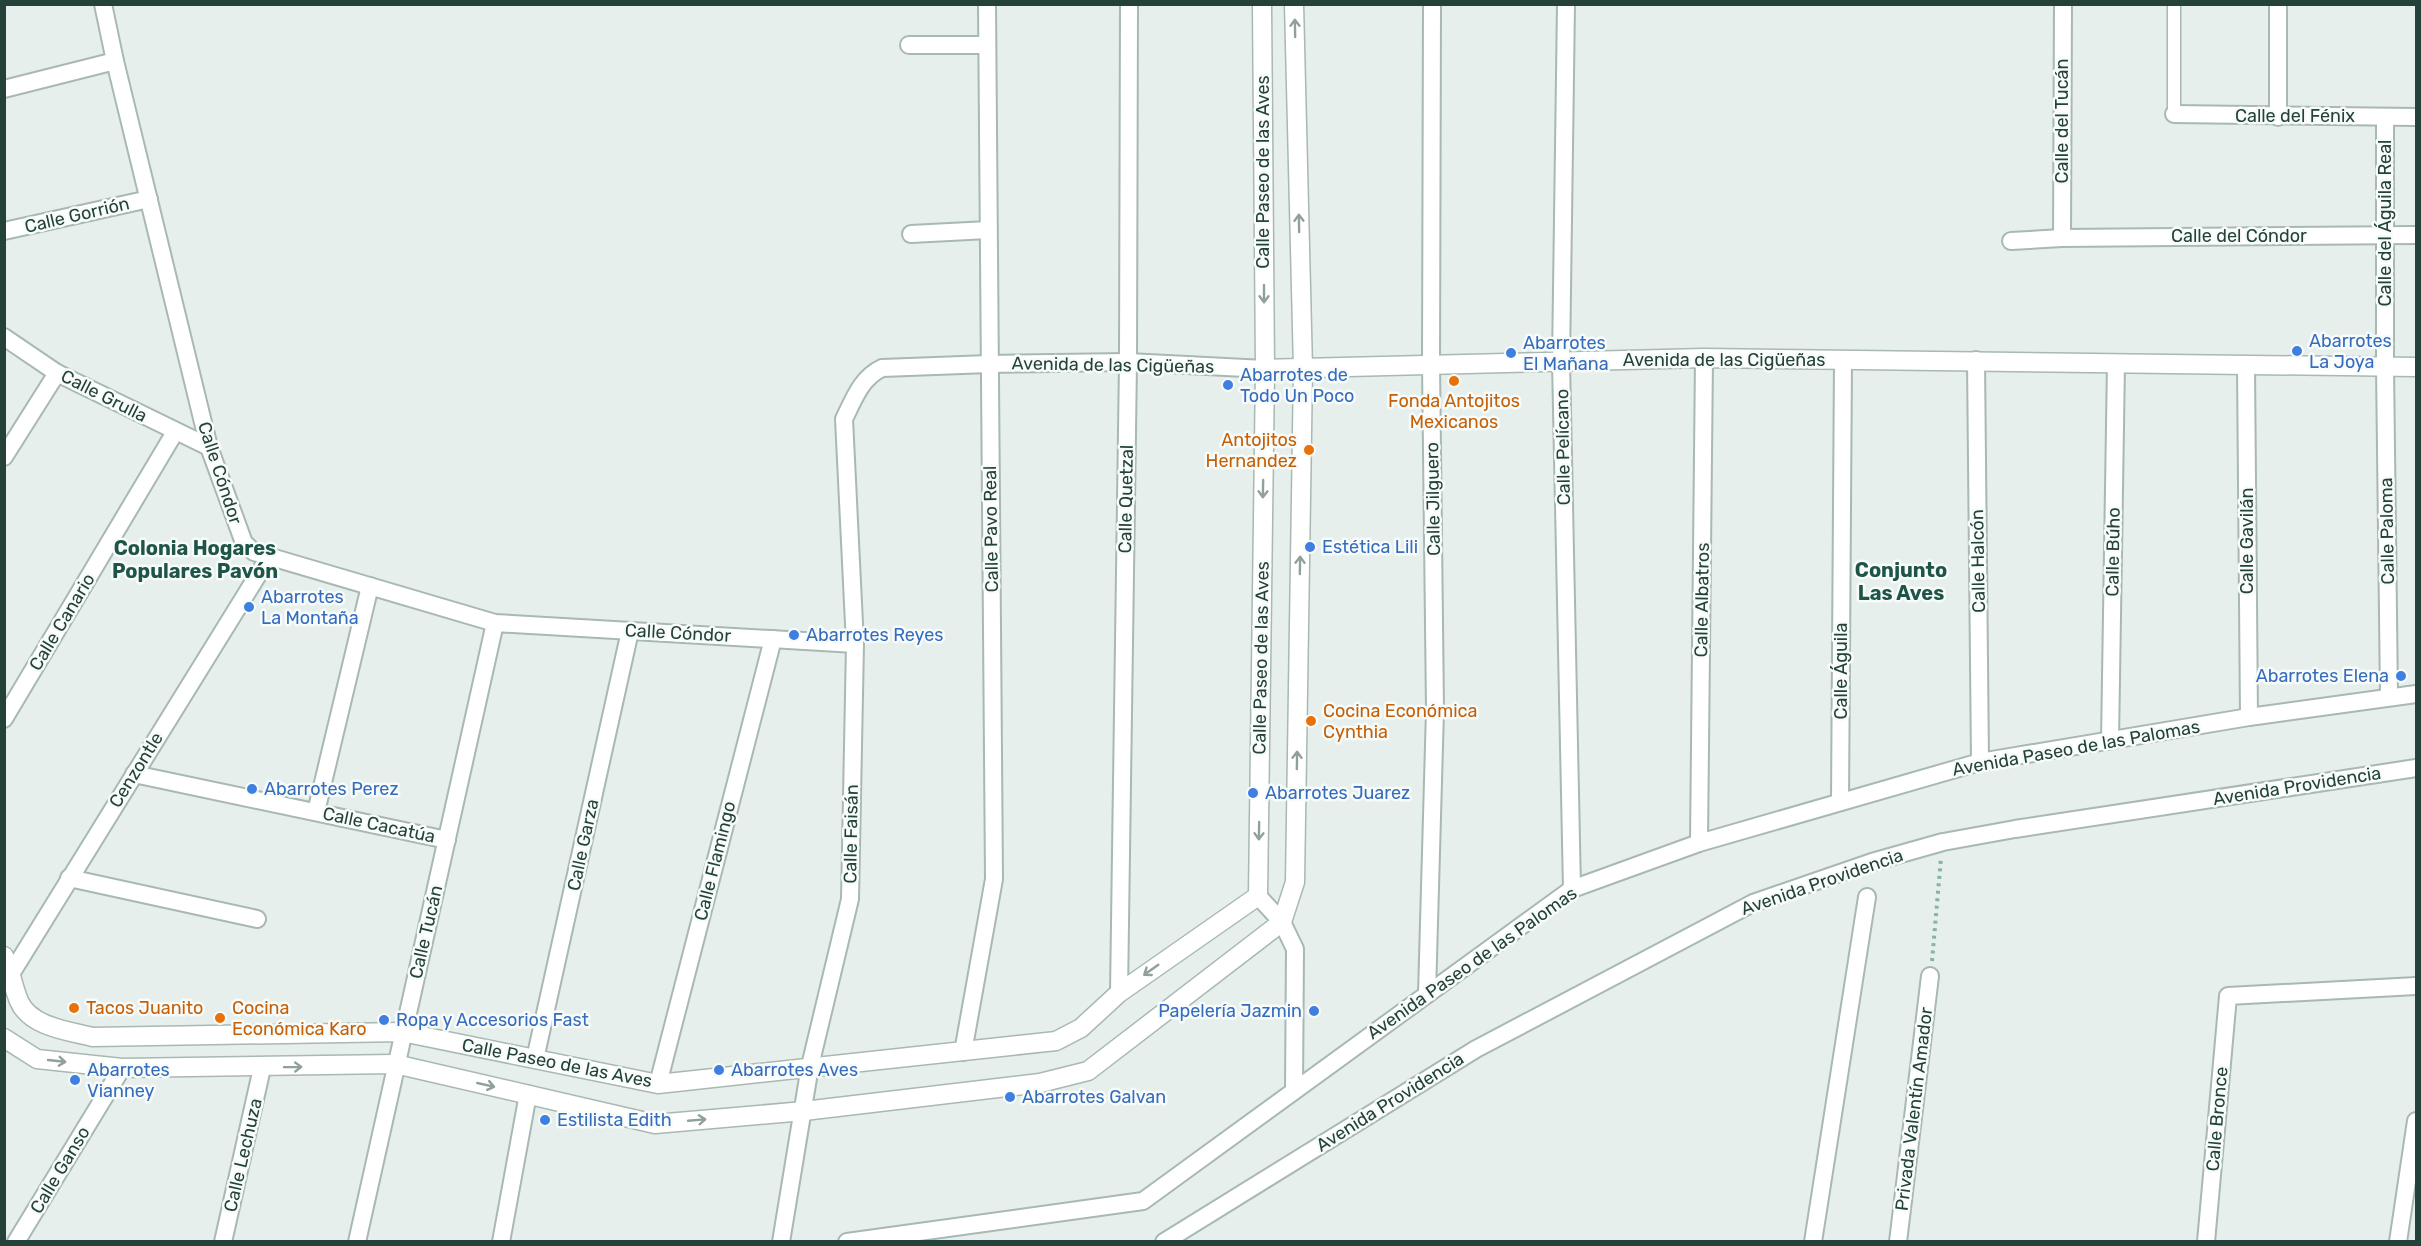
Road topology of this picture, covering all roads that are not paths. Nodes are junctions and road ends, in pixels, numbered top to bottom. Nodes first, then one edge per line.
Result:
1 (104, 4) edge
2 (987, 4) edge
3 (1129, 4) edge
4 (1262, 4) edge
5 (1294, 4) edge
6 (1432, 4) edge
7 (1566, 4) edge
8 (2063, 4) edge
9 (2174, 4) edge
10 (2278, 4) edge
11 (909, 45) dead end
12 (987, 45) junction
13 (115, 61) junction
14 (4, 90) edge
15 (2174, 114) joint
16 (2278, 117) junction
17 (2385, 117) junction
18 (2416, 117) edge
19 (149, 199) junction
20 (988, 230) junction
21 (4, 231) edge
22 (911, 234) dead end
23 (2385, 235) junction
24 (2416, 235) edge
25 (2062, 238) junction
26 (2011, 241) dead end
27 (4, 337) edge
28 (1704, 358) junction
29 (1843, 360) junction
30 (1976, 360) junction
31 (1561, 361) junction
32 (1128, 362) junction
33 (2116, 363) junction
34 (989, 364) junction
35 (1431, 364) junction
36 (2246, 365) junction
37 (2385, 366) junction
38 (2416, 367) edge
39 (1264, 369) junction
40 (1303, 369) junction
41 (57, 373) junction
42 (844, 419) joint
43 (176, 432) junction
44 (209, 447) junction
45 (4, 457) edge
46 (269, 557) junction
47 (370, 586) junction
48 (495, 622) junction
49 (630, 631) junction
50 (773, 639) junction
51 (855, 644) junction
52 (2416, 694) edge
53 (2389, 697) junction
54 (2249, 717) junction
55 (4, 719) edge
56 (2110, 741) junction
57 (1980, 762) junction
58 (2416, 768) edge
59 (134, 774) junction
60 (1840, 802) junction
61 (316, 812) junction
62 (447, 840) junction
63 (1700, 843) junction
64 (69, 878) junction
65 (1572, 889) junction
66 (1258, 896) junction
67 (1867, 897) dead end
68 (258, 919) dead end
69 (1282, 922) junction
70 (7, 971) edge
71 (1930, 976) road end
72 (2416, 986) edge
73 (1119, 993) junction
74 (1427, 994) junction
75 (402, 1032) junction
76 (4, 1038) edge
77 (963, 1052) junction
78 (535, 1059) junction
79 (395, 1064) junction
80 (810, 1066) junction
81 (122, 1068) junction
82 (262, 1068) junction
83 (658, 1084) junction
84 (1294, 1091) junction
85 (528, 1094) junction
86 (804, 1111) junction
87 (2416, 1121) edge
88 (16, 1242) edge
89 (223, 1242) edge
90 (357, 1242) edge
91 (501, 1242) edge
92 (781, 1242) edge
93 (846, 1242) edge
94 (1164, 1242) edge
95 (1813, 1242) edge
96 (1898, 1242) edge
97 (2206, 1242) edge
98 (2398, 1242) edge

1 - 13 street, Calle Cóndor
2 - 12 street, Calle Pavo Real
3 - 32 street, Calle Quetzal
4 -> 39 street, Calle Paseo de las Aves
40 -> 5 street, Calle Paseo de las Aves
6 - 35 street, Calle Jilguero
7 - 31 street, Calle Pelícano
8 - 25 street, Calle del Tucán
9 - 15 street
10 - 16 street
11 - 12 street
12 - 20 street, Calle Pavo Real
13 - 14 street
13 - 19 street, Calle Cóndor
15 - 16 street, Calle del Fénix
16 - 17 street, Calle del Fénix
17 - 18 street, Calle del Fénix
17 - 23 street, Calle del Águila Real
19 - 21 street, Calle Gorrión
19 - 44 street, Calle Cóndor
20 - 22 street
20 - 34 street, Calle Pavo Real
23 - 24 street, Calle del Cóndor
23 - 25 street, Calle del Cóndor
23 - 37 street, Calle del Águila Real
25 - 26 street, Calle del Cóndor
27 - 41 street, Calle Grulla
28 - 29 street, Avenida de las Cigüeñas
28 - 31 street, Avenida de las Cigüeñas
28 - 63 street, Calle Albatros
29 - 30 street, Avenida de las Cigüeñas
29 - 60 street, Calle Águila
30 - 33 street, Avenida de las Cigüeñas
30 - 57 street, Calle Halcón
31 - 35 street, Avenida de las Cigüeñas
31 - 65 street, Calle Pelícano
32 - 34 street, Avenida de las Cigüeñas
32 - 39 street, Avenida de las Cigüeñas
32 - 73 street, Calle Quetzal
33 - 36 street, Avenida de las Cigüeñas
33 - 56 street, Calle Búho
34 - 42 street, Avenida de las Cigüeñas
34 - 77 street, Calle Pavo Real
35 - 40 street, Avenida de las Cigüeñas
35 - 74 street, Calle Jilguero
36 - 37 street, Avenida de las Cigüeñas
36 - 54 street, Calle Gavilán
37 - 38 street, Avenida de las Cigüeñas
37 - 53 street, Calle Paloma
39 - 40 street, Avenida de las Cigüeñas
39 -> 66 street, Calle Paseo de las Aves
69 -> 40 street, Calle Paseo de las Aves
41 - 43 street, Calle Grulla
41 - 45 street
42 - 51 street, Calle Faisán
43 - 44 street, Calle Grulla
43 - 55 street, Calle Canario
44 - 46 street, Calle Cóndor
46 - 47 street, Calle Cóndor
46 - 59 street, Cenzontle
47 - 48 street, Calle Cóndor
47 - 61 street
48 - 49 street, Calle Cóndor
48 - 62 street, Calle Tucán
49 - 50 street, Calle Cóndor
49 - 78 street, Calle Garza
50 - 51 street, Calle Cóndor
50 - 83 street, Calle Flamingo
51 - 80 street, Calle Faisán
52 - 53 street, Avenida Paseo de las Palomas
53 - 54 street, Avenida Paseo de las Palomas
54 - 56 street, Avenida Paseo de las Palomas
56 - 57 street, Avenida Paseo de las Palomas
57 - 60 street, Avenida Paseo de las Palomas
58 - 94 street, Avenida Providencia
59 - 61 street, Calle Cacatúa
59 - 64 street, Cenzontle
60 - 63 street, Avenida Paseo de las Palomas
61 - 62 street, Calle Cacatúa
62 - 75 street, Calle Tucán
63 - 65 street, Avenida Paseo de las Palomas
64 - 68 street
64 - 70 street, Cenzontle
65 - 74 street, Avenida Paseo de las Palomas
66 - 69 street
66 -> 73 street, Calle Paseo de las Aves
67 - 95 street
69 - 84 street
69 - 86 street, Calle Paseo de las Aves
70 - 75 street, Calle Paseo de las Aves
71 - 96 street, Privada Valentín Amador
72 - 97 street, Calle Bronce
73 - 77 street, Calle Paseo de las Aves
74 - 84 street, Avenida Paseo de las Palomas
75 - 78 street, Calle Paseo de las Aves
75 - 79 street, Calle Tucán
76 -> 81 street, Calle Paseo de las Aves
77 - 80 street, Calle Paseo de las Aves
78 - 83 street, Calle Paseo de las Aves
82 -> 79 street, Calle Paseo de las Aves
79 -> 85 street, Calle Paseo de las Aves
79 - 90 street, Calle Tucán
80 - 83 street, Calle Paseo de las Aves
80 - 86 street, Calle Faisán
81 - 82 street, Calle Paseo de las Aves
81 - 88 street, Calle Ganso
82 - 89 street, Calle Lechuza
84 - 93 street, Avenida Paseo de las Palomas
85 -> 86 street, Calle Paseo de las Aves
85 - 91 street
86 - 92 street, Calle Faisán
87 - 98 street

